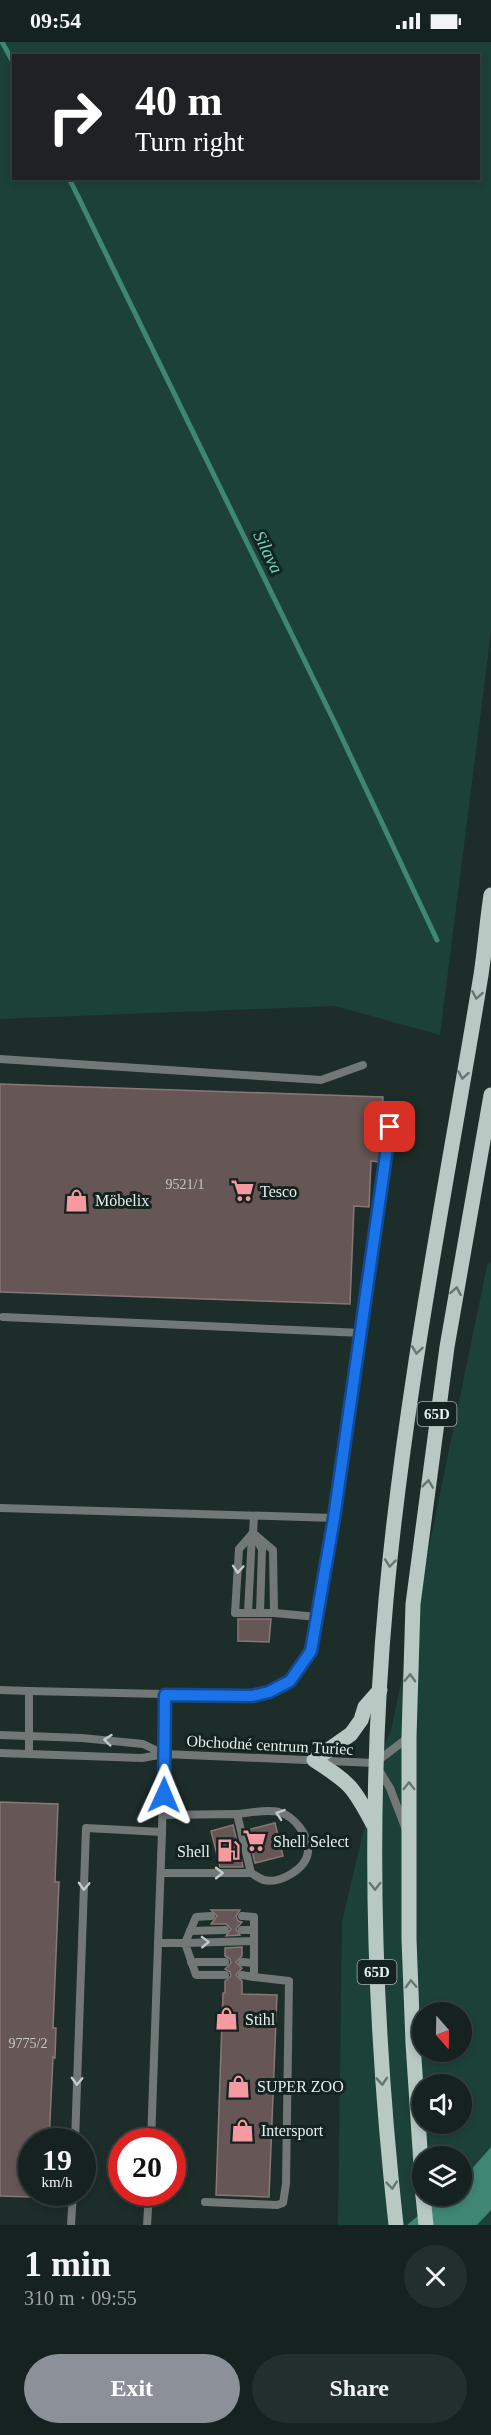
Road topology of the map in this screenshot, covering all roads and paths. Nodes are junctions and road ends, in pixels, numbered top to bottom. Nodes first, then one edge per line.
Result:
1 (491, 895) edge
2 (0, 1059) edge
3 (363, 1065) dead end
4 (491, 1095) edge
5 (390, 1127) dead end
6 (3, 1317) dead end
7 (362, 1333) junction
8 (0, 1508) edge
9 (254, 1516) junction
10 (334, 1518) junction
11 (253, 1533) junction
12 (248, 1613) junction
13 (260, 1613) junction
14 (274, 1613) junction
15 (318, 1617) junction
16 (0, 1690) edge
17 (380, 1690) junction
18 (29, 1692) junction
19 (165, 1695) junction
20 (0, 1735) edge
21 (29, 1736) junction
22 (409, 1737) junction
23 (0, 1754) edge
24 (164, 1754) junction
25 (29, 1755) junction
26 (314, 1760) junction
27 (375, 1763) junction
28 (237, 1814) junction
29 (163, 1815) junction
30 (374, 1827) junction
31 (162, 1832) junction
32 (408, 1836) junction
33 (251, 1873) junction
34 (160, 1874) junction
35 (211, 1916) dead end
36 (242, 1916) dead end
37 (225, 1930) dead end
38 (242, 1930) dead end
39 (254, 1930) junction
40 (190, 1931) junction
41 (254, 1941) junction
42 (158, 1943) junction
43 (185, 1943) junction
44 (191, 1962) junction
45 (225, 1962) dead end
46 (242, 1962) dead end
47 (254, 1963) junction
48 (225, 1975) dead end
49 (242, 1975) dead end
50 (254, 1977) junction
51 (75, 2128) edge
52 (151, 2128) edge
53 (420, 2146) edge
54 (205, 2202) dead end
55 (72, 2206) edge
56 (148, 2206) edge
57 (424, 2206) edge
58 (71, 2225) edge
59 (147, 2225) edge
60 (396, 2225) edge
61 (426, 2225) edge

1 -> 17 main road, 65D
2 - 3 lane
22 -> 4 main road, 65D
5 - 7 lane
6 - 7 lane
7 - 10 lane
8 - 9 lane
9 - 10 lane
9 - 11 lane
10 - 15 lane
11 - 12 lane
11 -> 12 lane
11 - 13 lane
11 - 14 lane
12 - 13 lane
13 - 14 lane
14 - 15 lane
15 - 19 lane
16 - 18 lane
17 - 26 main road
17 - 27 main road, 65D
18 - 19 lane
18 - 21 lane
19 - 24 lane
20 - 21 lane, Obchodné centrum Turiec
24 -> 21 lane, Obchodné centrum Turiec
21 - 25 lane
22 - 27 lane
32 -> 22 main road, 65D
23 - 25 lane, Obchodné centrum Turiec
24 - 25 lane, Obchodné centrum Turiec
24 - 26 lane, Obchodné centrum Turiec
24 - 29 lane
26 - 27 lane, Obchodné centrum Turiec
26 - 30 main road
27 - 30 main road, 65D
27 - 32 lane
28 - 29 lane
28 - 33 lane
33 -> 28 lane
29 - 31 lane
30 -> 60 main road, 65D
31 - 34 lane
31 -> 51 lane
53 -> 32 main road, 65D
34 -> 33 lane
34 - 42 lane
35 - 40 lane
36 - 39 lane
37 - 40 lane
38 - 39 lane
39 - 41 lane
40 - 43 lane
43 -> 41 lane
41 - 47 lane
42 - 43 lane
42 - 52 lane
43 - 44 lane
44 - 45 lane
44 - 48 lane
46 - 47 lane
47 - 50 lane
49 - 50 lane
50 - 54 lane
55 - 58 lane
56 - 59 lane
57 - 61 main road, 65D

